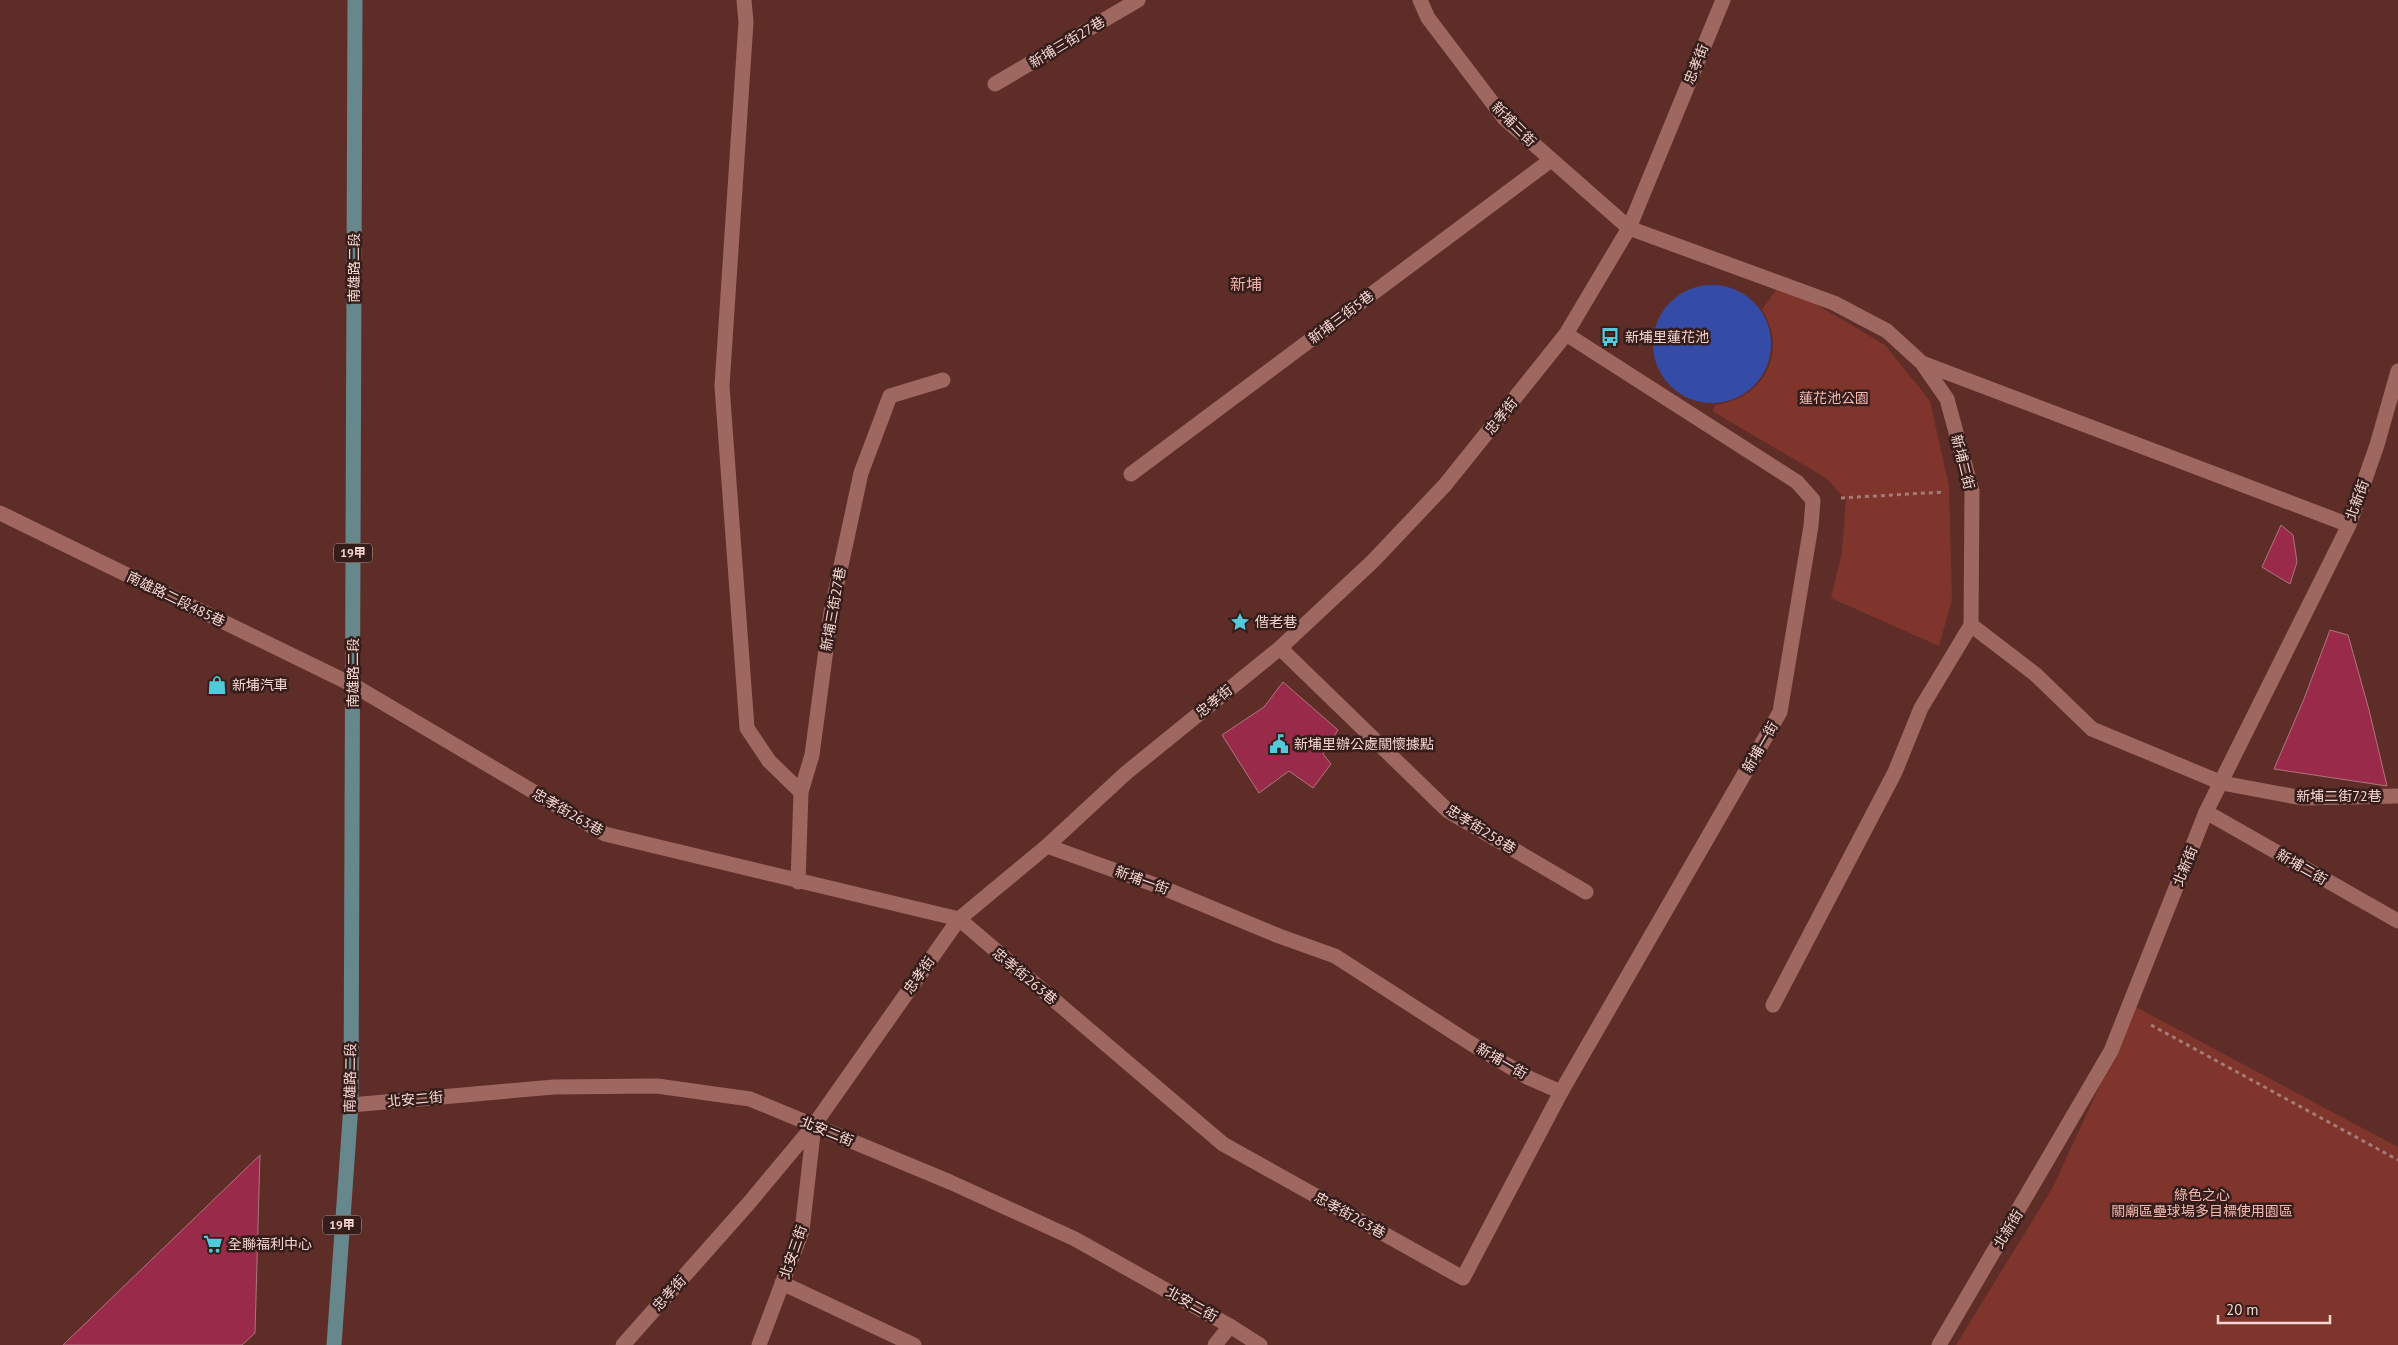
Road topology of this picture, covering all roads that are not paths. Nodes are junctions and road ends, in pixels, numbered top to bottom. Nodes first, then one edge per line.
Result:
1 (355, 0) edge
2 (744, 0) edge
3 (1138, 0) edge
4 (1420, 0) edge
5 (1723, 1) edge
6 (995, 84) dead end
7 (1551, 160) junction
8 (1629, 228) junction
9 (1566, 334) junction
10 (1922, 363) junction
11 (2398, 371) edge
12 (943, 380) dead end
13 (1131, 474) dead end
14 (0, 513) edge
15 (2348, 525) junction
16 (1971, 625) junction
17 (1280, 648) junction
18 (353, 685) junction
19 (2222, 783) junction
20 (801, 792) junction
21 (2398, 796) edge
22 (2206, 812) junction
23 (1047, 846) junction
24 (798, 882) junction
25 (1586, 892) dead end
26 (959, 919) junction
27 (2398, 921) edge
28 (1773, 1005) dead end
29 (1561, 1092) junction
30 (351, 1105) junction
31 (814, 1125) junction
32 (782, 1283) junction
33 (1230, 1326) junction
34 (334, 1345) edge
35 (623, 1345) edge
36 (759, 1345) edge
37 (914, 1345) edge
38 (1215, 1345) edge
39 (1260, 1345) edge
40 (1939, 1345) edge

1 - 18 main road, 南雄路二段 / 19甲
2 - 20 street
3 - 6 street, 新埔三街27巷
4 - 7 street, 新埔三街
5 - 8 street, 忠孝街
7 - 8 street, 新埔三街
7 - 13 street, 新埔三街5巷
8 - 9 street, 忠孝街
8 - 10 street, 新埔二街
9 - 17 street, 忠孝街
9 - 29 street, 新埔一街
10 - 15 street
10 - 16 street, 新埔二街
11 - 15 street, 北新街
12 - 20 street, 新埔三街27巷
14 - 18 street, 南雄路二段485巷
15 - 19 street, 北新街
16 - 19 street
16 - 28 street
17 - 23 street, 忠孝街
17 - 25 street, 忠孝街258巷
18 - 24 street, 忠孝街263巷
18 - 30 main road, 南雄路二段 / 19甲
19 - 21 street, 新埔二街72巷
19 - 22 street, 北新街
20 - 24 street, 新埔三街27巷
22 - 27 street, 新埔二街
22 - 40 street, 北新街
23 - 26 street, 忠孝街
23 - 29 street, 新埔一街
24 - 26 street, 忠孝街263巷
26 - 29 street, 忠孝街263巷
26 - 31 street, 忠孝街
30 - 31 street, 北安二街
30 - 34 main road, 南雄路二段 / 19甲
31 - 32 street, 北安三街
31 - 33 street, 北安二街
31 - 35 street, 忠孝街
32 - 36 street, 北安三街
32 - 37 street
33 - 38 street
33 - 39 street, 北安二街

